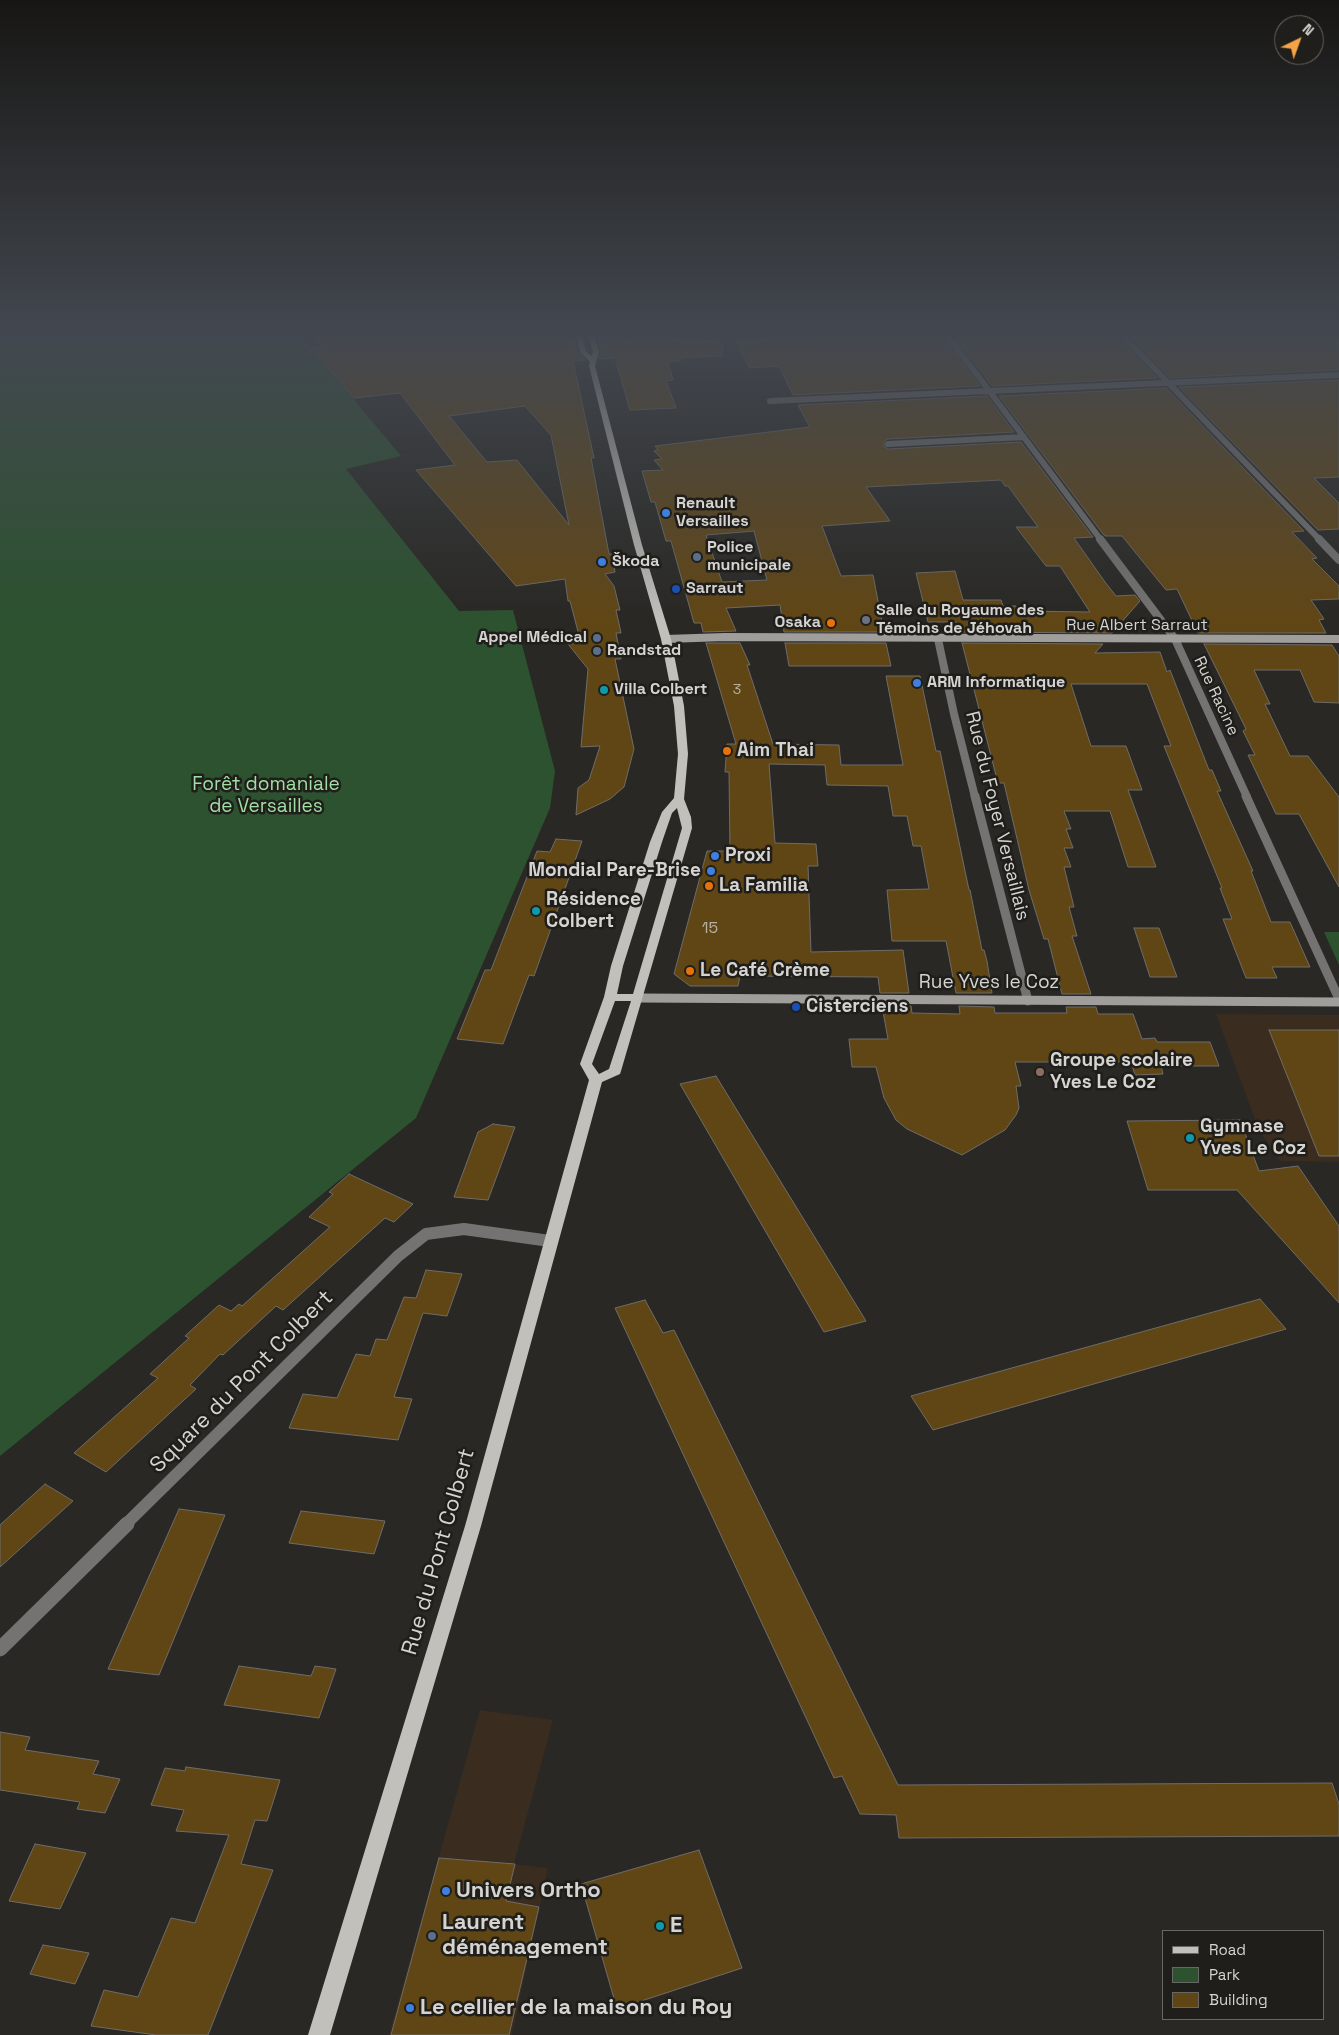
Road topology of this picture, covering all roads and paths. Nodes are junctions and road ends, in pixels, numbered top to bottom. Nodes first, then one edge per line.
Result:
1 (609, 431) edge
2 (1020, 431) edge
3 (1215, 431) edge
4 (1024, 437) junction
5 (888, 444) dead end
6 (1339, 560) edge
7 (666, 639) junction
8 (938, 639) junction
9 (1175, 639) junction
10 (1339, 639) edge
11 (679, 799) junction
12 (610, 996) junction
13 (638, 998) junction
14 (1028, 1000) junction
15 (1339, 1001) edge
16 (596, 1080) junction
17 (550, 1241) junction
18 (0, 1649) edge
19 (320, 2035) edge

1 - 7 main road
2 - 4 street, Rue Racine
3 - 6 street
4 - 5 street
4 - 9 street, Rue Racine
7 - 8 main road, Rue Albert Sarraut
7 - 11 main road
8 - 9 main road, Rue Albert Sarraut
8 - 14 street, Rue du Foyer Versaillais
9 - 10 main road, Rue Albert Sarraut
9 - 15 street, Rue Racine
11 - 12 main road
11 - 13 main road
12 - 13 main road
12 - 16 main road
13 - 14 main road, Rue Yves le Coz
13 - 16 main road
14 - 15 main road, Rue Yves le Coz
16 - 17 main road, Rue du Pont Colbert
17 - 18 street, Square du Pont Colbert
17 - 19 main road, Rue du Pont Colbert

